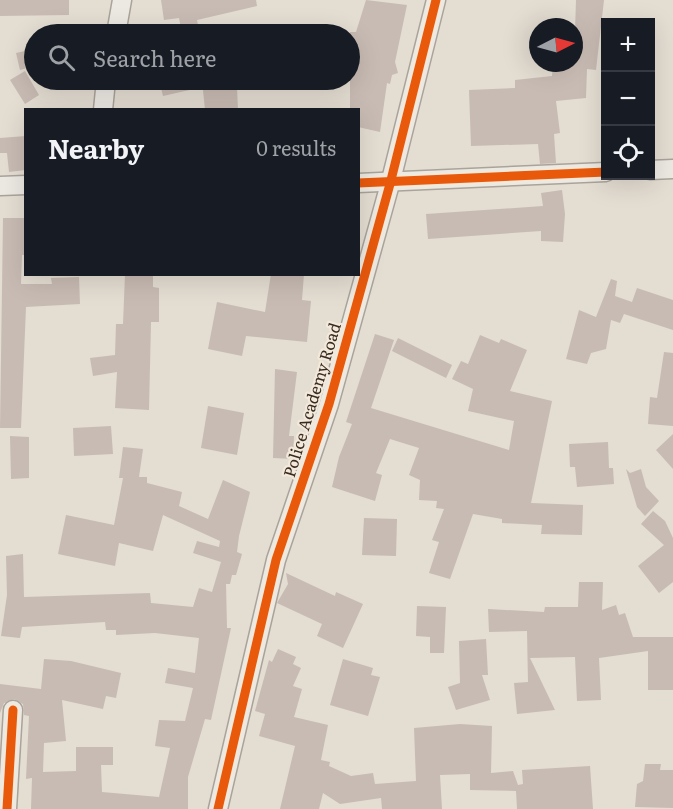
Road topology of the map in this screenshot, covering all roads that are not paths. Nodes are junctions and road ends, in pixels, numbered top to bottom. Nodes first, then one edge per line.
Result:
1 (122, 0) edge
2 (435, 0) edge
3 (118, 24) edge
4 (105, 90) edge
5 (103, 108) edge
6 (673, 169) edge
7 (655, 170) edge
8 (601, 172) edge
9 (360, 183) edge
10 (390, 184) junction
11 (24, 185) edge
12 (0, 186) edge
13 (13, 710) dead end
14 (7, 809) edge
15 (218, 809) edge

1 - 3 street
2 - 10 street, Police Academy Road
4 - 5 street
6 - 7 street
8 - 10 street
9 - 10 street
10 - 15 street, Police Academy Road
11 - 12 street
13 - 14 street

